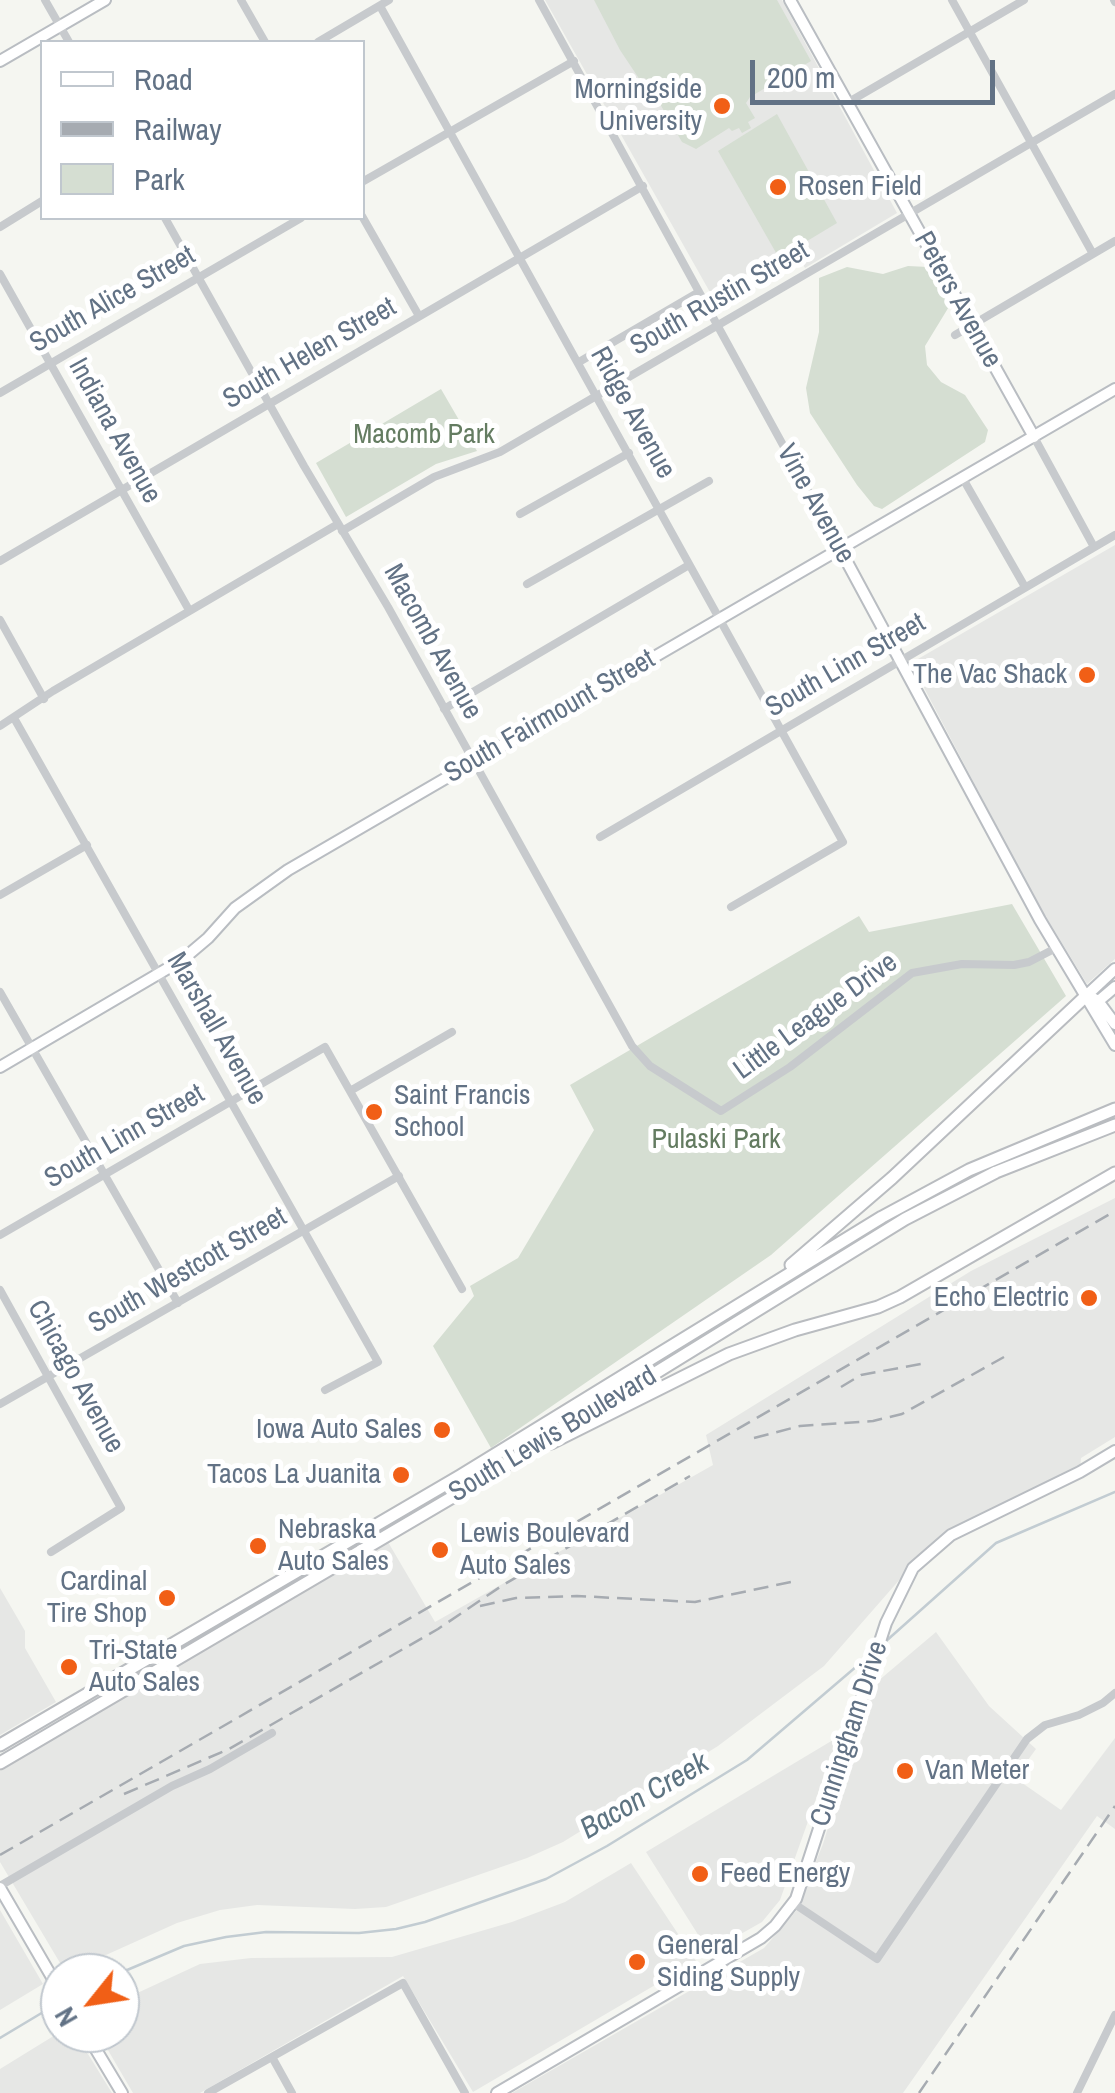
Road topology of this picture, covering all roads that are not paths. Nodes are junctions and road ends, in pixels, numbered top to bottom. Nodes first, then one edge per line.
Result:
1 (45, 0) edge
2 (105, 0) edge
3 (241, 0) edge
4 (389, 0) edge
5 (539, 0) edge
6 (790, 0) edge
7 (952, 0) edge
8 (1024, 0) edge
9 (380, 6) junction
10 (60, 26) junction
11 (970, 32) junction
12 (68, 40) edge
13 (263, 40) edge
14 (321, 40) edge
15 (574, 60) junction
16 (0, 61) edge
17 (1115, 94) edge
18 (848, 103) junction
19 (449, 132) junction
20 (1032, 143) junction
21 (365, 180) edge
22 (643, 186) junction
23 (40, 203) edge
24 (909, 214) junction
25 (167, 220) edge
26 (298, 220) edge
27 (364, 220) edge
28 (0, 227) edge
29 (1115, 240) edge
30 (1093, 254) junction
31 (520, 256) junction
32 (0, 274) edge
33 (199, 278) junction
34 (699, 292) junction
35 (419, 316) junction
36 (971, 325) junction
37 (718, 326) junction
38 (955, 335) dead end
39 (50, 362) junction
40 (578, 362) junction
41 (1115, 389) edge
42 (0, 392) edge
43 (597, 396) junction
44 (268, 403) junction
45 (1034, 437) junction
46 (629, 452) junction
47 (962, 477) junction
48 (709, 481) dead end
49 (122, 490) junction
50 (658, 508) junction
51 (520, 514) dead end
52 (340, 528) junction
53 (1115, 535) edge
54 (1094, 547) junction
55 (840, 548) junction
56 (0, 561) edge
57 (689, 565) junction
58 (527, 584) dead end
59 (1025, 587) junction
60 (189, 610) junction
61 (720, 618) junction
62 (0, 620) edge
63 (901, 660) junction
64 (44, 699) junction
65 (444, 709) junction
66 (14, 718) junction
67 (0, 726) edge
68 (780, 731) junction
69 (474, 762) junction
70 (600, 837) dead end
71 (87, 845) junction
72 (0, 895) edge
73 (731, 907) dead end
74 (1056, 948) junction
75 (1115, 969) edge
76 (158, 974) junction
77 (1115, 987) edge
78 (0, 992) edge
79 (1092, 1001) junction
80 (1115, 1024) edge
81 (452, 1032) dead end
82 (1115, 1045) edge
83 (32, 1048) junction
84 (0, 1067) edge
85 (350, 1091) junction
86 (232, 1101) junction
87 (1115, 1108) edge
88 (721, 1111) joint
89 (1115, 1125) edge
90 (1115, 1173) edge
91 (104, 1174) junction
92 (399, 1176) junction
93 (304, 1230) junction
94 (0, 1235) edge
95 (462, 1289) dead end
96 (0, 1290) edge
97 (754, 1294) junction
98 (178, 1302) junction
99 (49, 1376) junction
100 (325, 1390) dead end
101 (0, 1404) edge
102 (1115, 1452) edge
103 (490, 1474) junction
104 (133, 1501) dead end
105 (121, 1508) junction
106 (51, 1552) dead end
107 (1115, 1693) edge
108 (272, 1734) dead end
109 (0, 1745) edge
110 (0, 1764) edge
111 (0, 1887) edge
112 (793, 1903) junction
113 (40, 1957) edge
114 (1115, 2016) edge
115 (98, 2053) edge
116 (272, 2057) junction
117 (122, 2093) edge
118 (208, 2093) edge
119 (292, 2093) edge
120 (465, 2093) edge
121 (497, 2093) edge
122 (1077, 2093) edge

1 - 10 street
2 - 10 street
3 - 13 street
4 - 9 street
5 - 15 street, Vine Avenue
6 - 18 street, Peters Avenue
7 - 11 street
8 - 11 street
9 - 14 street
9 - 19 street, Ridge Avenue
10 - 12 street
10 - 16 street
11 - 18 street
11 - 20 street
15 - 19 street
15 - 22 street, Vine Avenue
17 - 20 street, South Rustin Street
18 - 24 street, Peters Avenue
19 - 21 street
19 - 31 street, Ridge Avenue
20 - 24 street, South Rustin Street
20 - 30 street
22 - 31 street, South Helen Street
22 - 34 street, Vine Avenue
23 - 28 street
24 - 36 street, Peters Avenue
24 - 37 street, South Rustin Street
25 - 33 street, Macomb Avenue
26 - 33 street, South Alice Street
27 - 35 street
29 - 30 street
30 - 36 street
31 - 35 street, South Helen Street
31 - 40 street, Ridge Avenue
32 - 39 street, Indiana Avenue
33 - 39 street, South Alice Street
33 - 44 street, Macomb Avenue
34 - 37 street, Vine Avenue
34 - 40 street
35 - 44 street, South Helen Street
36 - 38 street
36 - 45 street, Peters Avenue
37 - 43 street, South Rustin Street
37 - 55 street, Vine Avenue
39 - 42 street, South Alice Street
39 - 49 street, Indiana Avenue
40 - 43 street, Ridge Avenue
41 - 45 street, South Fairmount Street
43 - 46 street, Ridge Avenue
43 - 52 street, South Rustin Street
44 - 49 street, South Helen Street
44 - 52 street, Macomb Avenue
45 - 47 street, South Fairmount Street
45 - 54 street, Peters Avenue
46 - 50 street, Ridge Avenue
46 - 51 street
47 - 55 street, South Fairmount Street
47 - 59 street
48 - 50 street
49 - 56 street, South Helen Street
49 - 60 street, Indiana Avenue
50 - 57 street, Ridge Avenue
50 - 58 street
52 - 60 street, South Rustin Street
52 - 65 street, Macomb Avenue
53 - 54 street, South Linn Street
54 - 59 street, South Linn Street
55 - 61 street, South Fairmount Street
55 - 63 street, Vine Avenue
57 - 61 street, Ridge Avenue
57 - 65 street
59 - 63 street, South Linn Street
60 - 64 street, South Rustin Street
61 - 68 street, Ridge Avenue
61 - 69 street, South Fairmount Street
62 - 64 street
63 - 68 street, South Linn Street
63 - 74 street, Vine Avenue
64 - 66 street, South Rustin Street
65 - 69 street, Macomb Avenue
66 - 67 street, South Rustin Street
66 - 71 street, Marshall Avenue
68 - 70 street, South Linn Street
68 - 73 street, Ridge Avenue
69 - 76 street, South Fairmount Street
69 - 88 street, Macomb Avenue
71 - 72 street
71 - 76 street, Marshall Avenue
74 - 79 street, Vine Avenue
74 - 88 street, Little League Drive
75 - 79 street
76 - 83 street, South Fairmount Street
76 - 86 street, Marshall Avenue
77 - 79 street
78 - 83 street
79 - 80 street
79 - 82 street
79 - 97 main road
81 - 85 street
83 - 84 street, South Fairmount Street
83 - 91 street
85 - 86 street, South Linn Street
85 - 92 street
86 - 91 street, South Linn Street
86 - 93 street, Marshall Avenue
87 - 97 main road, South Lewis Boulevard
89 - 103 main road, South Lewis Boulevard
90 - 103 main road
91 - 94 street, South Linn Street
91 - 98 street
92 - 93 street, South Westcott Street
92 - 95 street
93 - 98 street, South Westcott Street
93 - 100 street, Marshall Avenue
96 - 99 street, Chicago Avenue
97 - 109 main road, South Lewis Boulevard
98 - 99 street, South Westcott Street
99 - 101 street, South Westcott Street
99 - 105 street, Chicago Avenue
102 - 112 street, Cunningham Drive
103 - 110 main road, South Lewis Boulevard
104 - 105 street
105 - 106 street
107 - 112 street
108 - 111 street
111 - 113 street
112 - 121 street, Cunningham Drive
114 - 122 street
115 - 117 street
116 - 118 street
116 - 119 street
116 - 120 street

